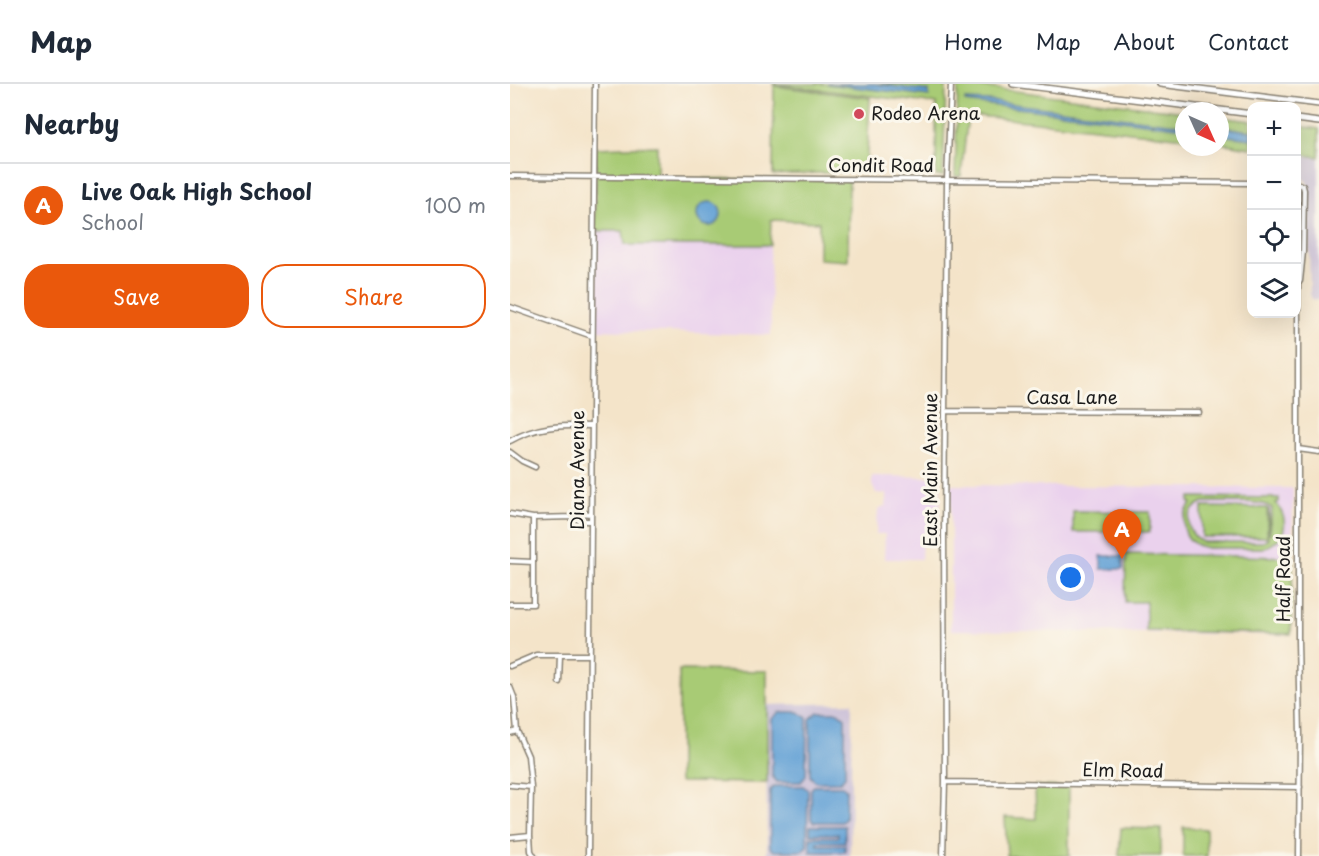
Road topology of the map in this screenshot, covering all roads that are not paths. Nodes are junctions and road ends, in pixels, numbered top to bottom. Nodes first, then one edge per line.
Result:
1 (595, 84) edge
2 (1013, 84) edge
3 (1160, 84) edge
4 (951, 86) edge
5 (1319, 104) edge
6 (1247, 113) edge
7 (1301, 120) edge
8 (1319, 122) edge
9 (510, 176) edge
10 (594, 177) junction
11 (947, 180) junction
12 (1247, 183) edge
13 (1298, 210) edge
14 (1297, 264) edge
15 (510, 307) edge
16 (1297, 318) edge
17 (592, 336) junction
18 (945, 411) junction
19 (1199, 412) dead end
20 (591, 426) junction
21 (510, 441) edge
22 (1298, 449) junction
23 (510, 452) edge
24 (1319, 452) edge
25 (535, 467) dead end
26 (510, 514) edge
27 (591, 514) junction
28 (574, 517) junction
29 (533, 518) junction
30 (591, 521) junction
31 (510, 561) edge
32 (533, 562) junction
33 (510, 604) edge
34 (560, 655) junction
35 (590, 655) junction
36 (510, 666) edge
37 (559, 682) dead end
38 (510, 687) edge
39 (518, 731) junction
40 (510, 733) edge
41 (945, 782) junction
42 (510, 785) edge
43 (531, 787) junction
44 (1300, 787) junction
45 (530, 835) junction
46 (510, 837) edge
47 (534, 856) edge
48 (588, 856) edge
49 (943, 856) edge
50 (1299, 856) edge

1 - 10 street, Diana Avenue
2 - 6 highway
3 - 5 highway
4 - 11 street, East Main Avenue
7 - 8 highway
9 - 10 street, Condit Road
10 - 11 street, Condit Road
10 - 17 street, Diana Avenue
11 - 12 street, Condit Road
11 - 18 street, East Main Avenue
13 - 14 street, Half Road
15 - 17 street
16 - 22 street, Half Road
17 - 20 street, Diana Avenue
18 - 19 street, Casa Lane
18 - 41 street, East Main Avenue
20 - 21 street
20 - 27 street, Diana Avenue
22 - 24 street
22 - 44 street, Half Road
23 - 25 street
26 - 29 street
27 - 28 street
27 - 30 street, Diana Avenue
28 - 29 street
28 - 30 street
29 - 32 street
30 - 35 street, Diana Avenue
31 - 32 street
32 - 33 street
34 - 35 street
34 - 36 street
34 - 37 street
35 - 48 street, Diana Avenue
38 - 39 street
39 - 40 street
39 - 43 street
41 - 44 street, Elm Road
41 - 49 street, East Main Avenue
42 - 43 street
43 - 45 street
44 - 50 street, Half Road
45 - 46 street
45 - 47 street

